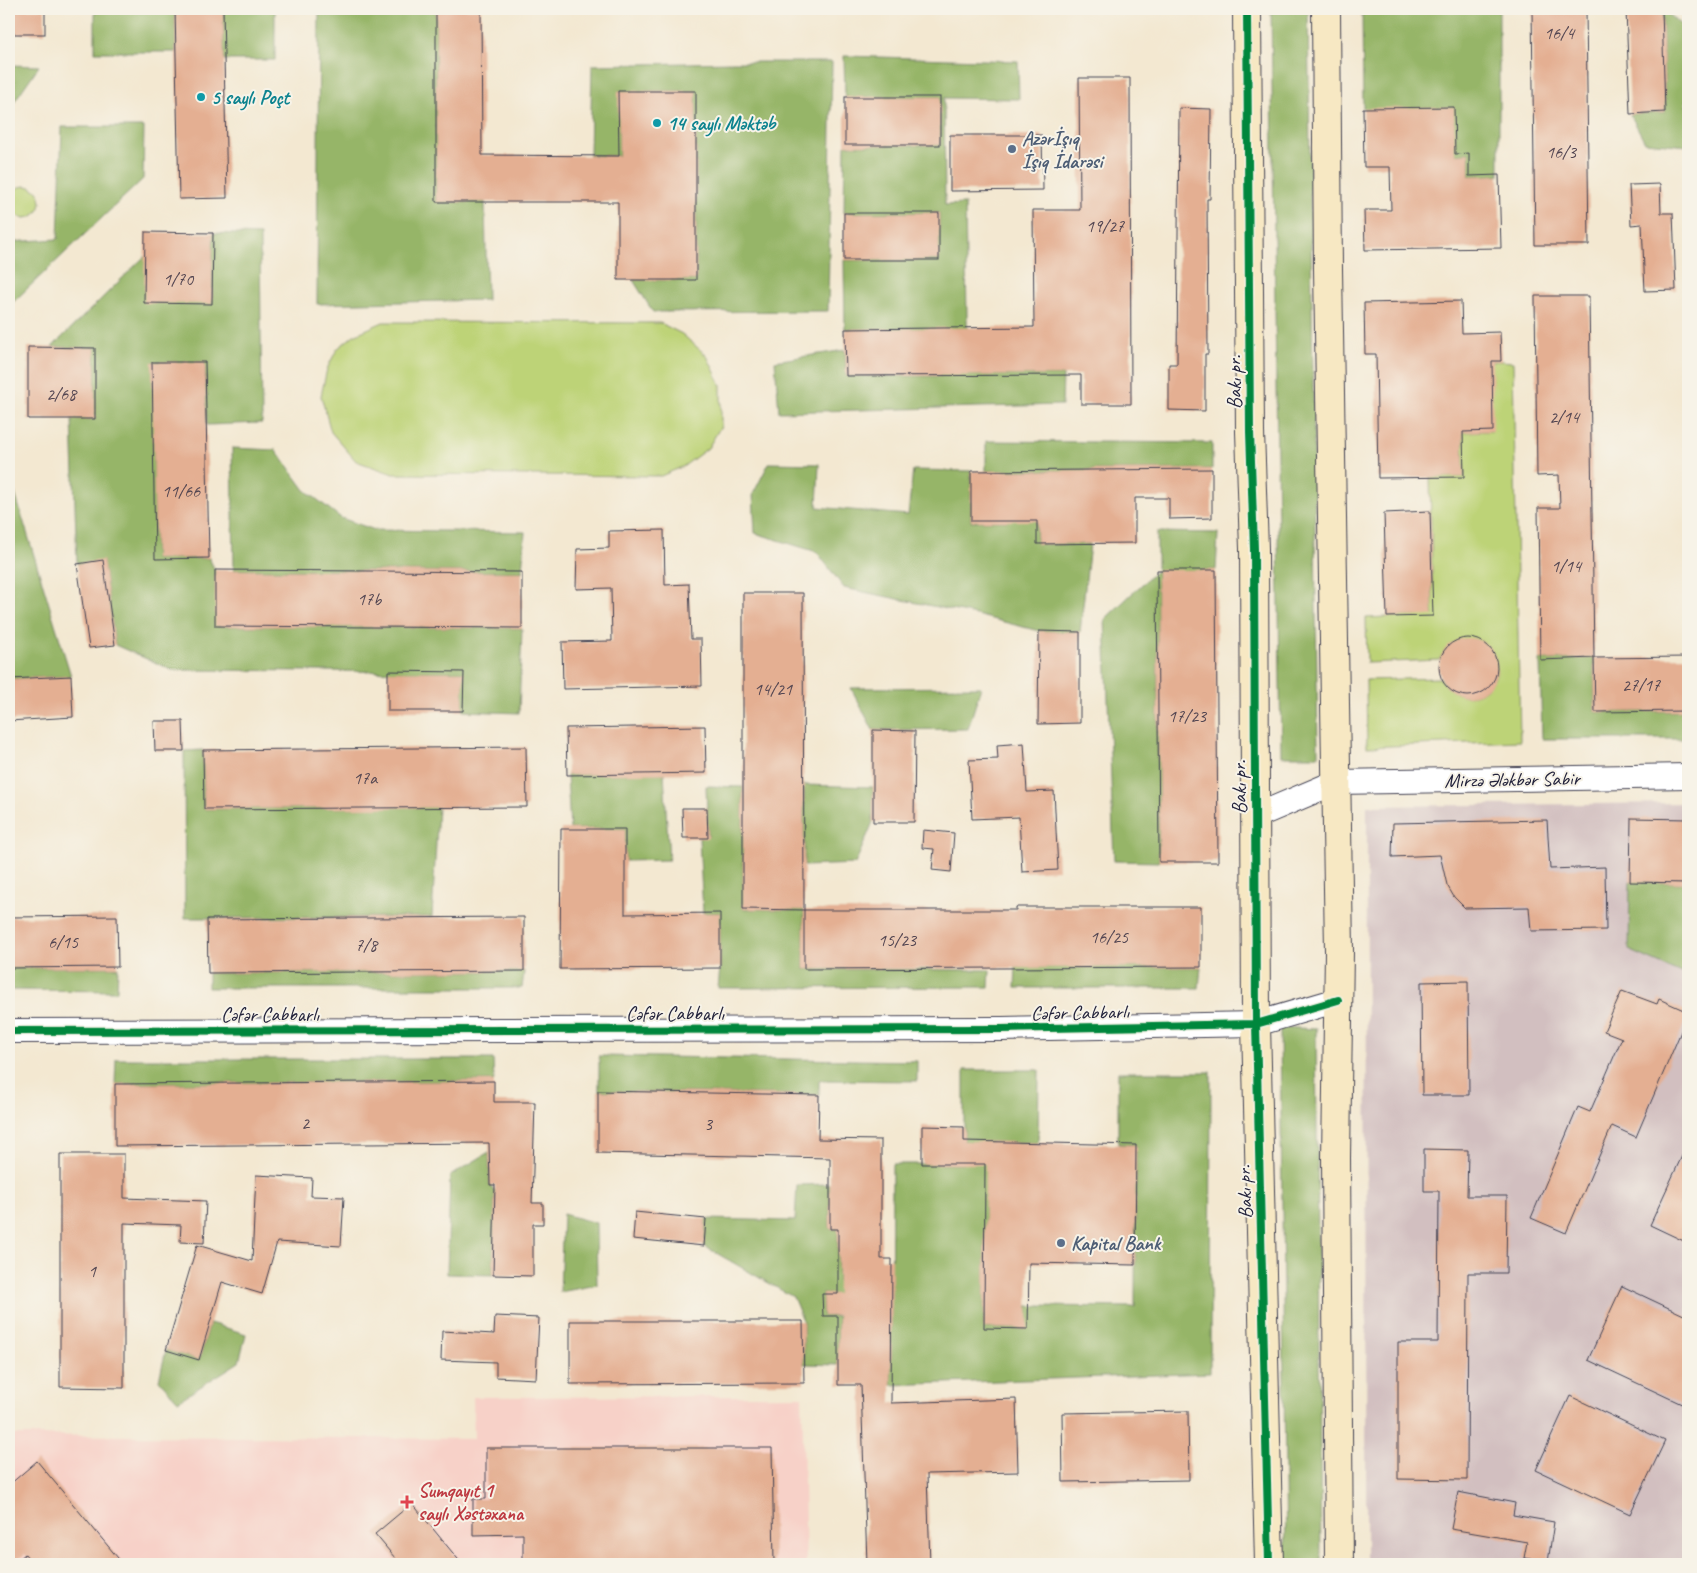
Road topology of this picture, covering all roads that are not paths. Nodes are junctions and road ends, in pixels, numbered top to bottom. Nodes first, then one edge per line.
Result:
1 (1247, 9) edge
2 (1326, 9) edge
3 (1688, 776) edge
4 (1336, 782) junction
5 (1256, 816) junction
6 (1338, 1000) junction
7 (1256, 1024) junction
8 (9, 1031) edge
9 (1268, 1564) edge
10 (1339, 1564) edge

1 - 5 street, Bakı pr.
2 - 4 street
3 - 4 street, Mirzə Ələkbər Sabir
4 - 5 street
4 - 6 street
5 - 7 street, Bakı pr.
6 - 7 street, Cəfər Cabbarlı
6 - 10 street
7 - 8 street, Cəfər Cabbarlı
7 - 9 street, Bakı pr.

